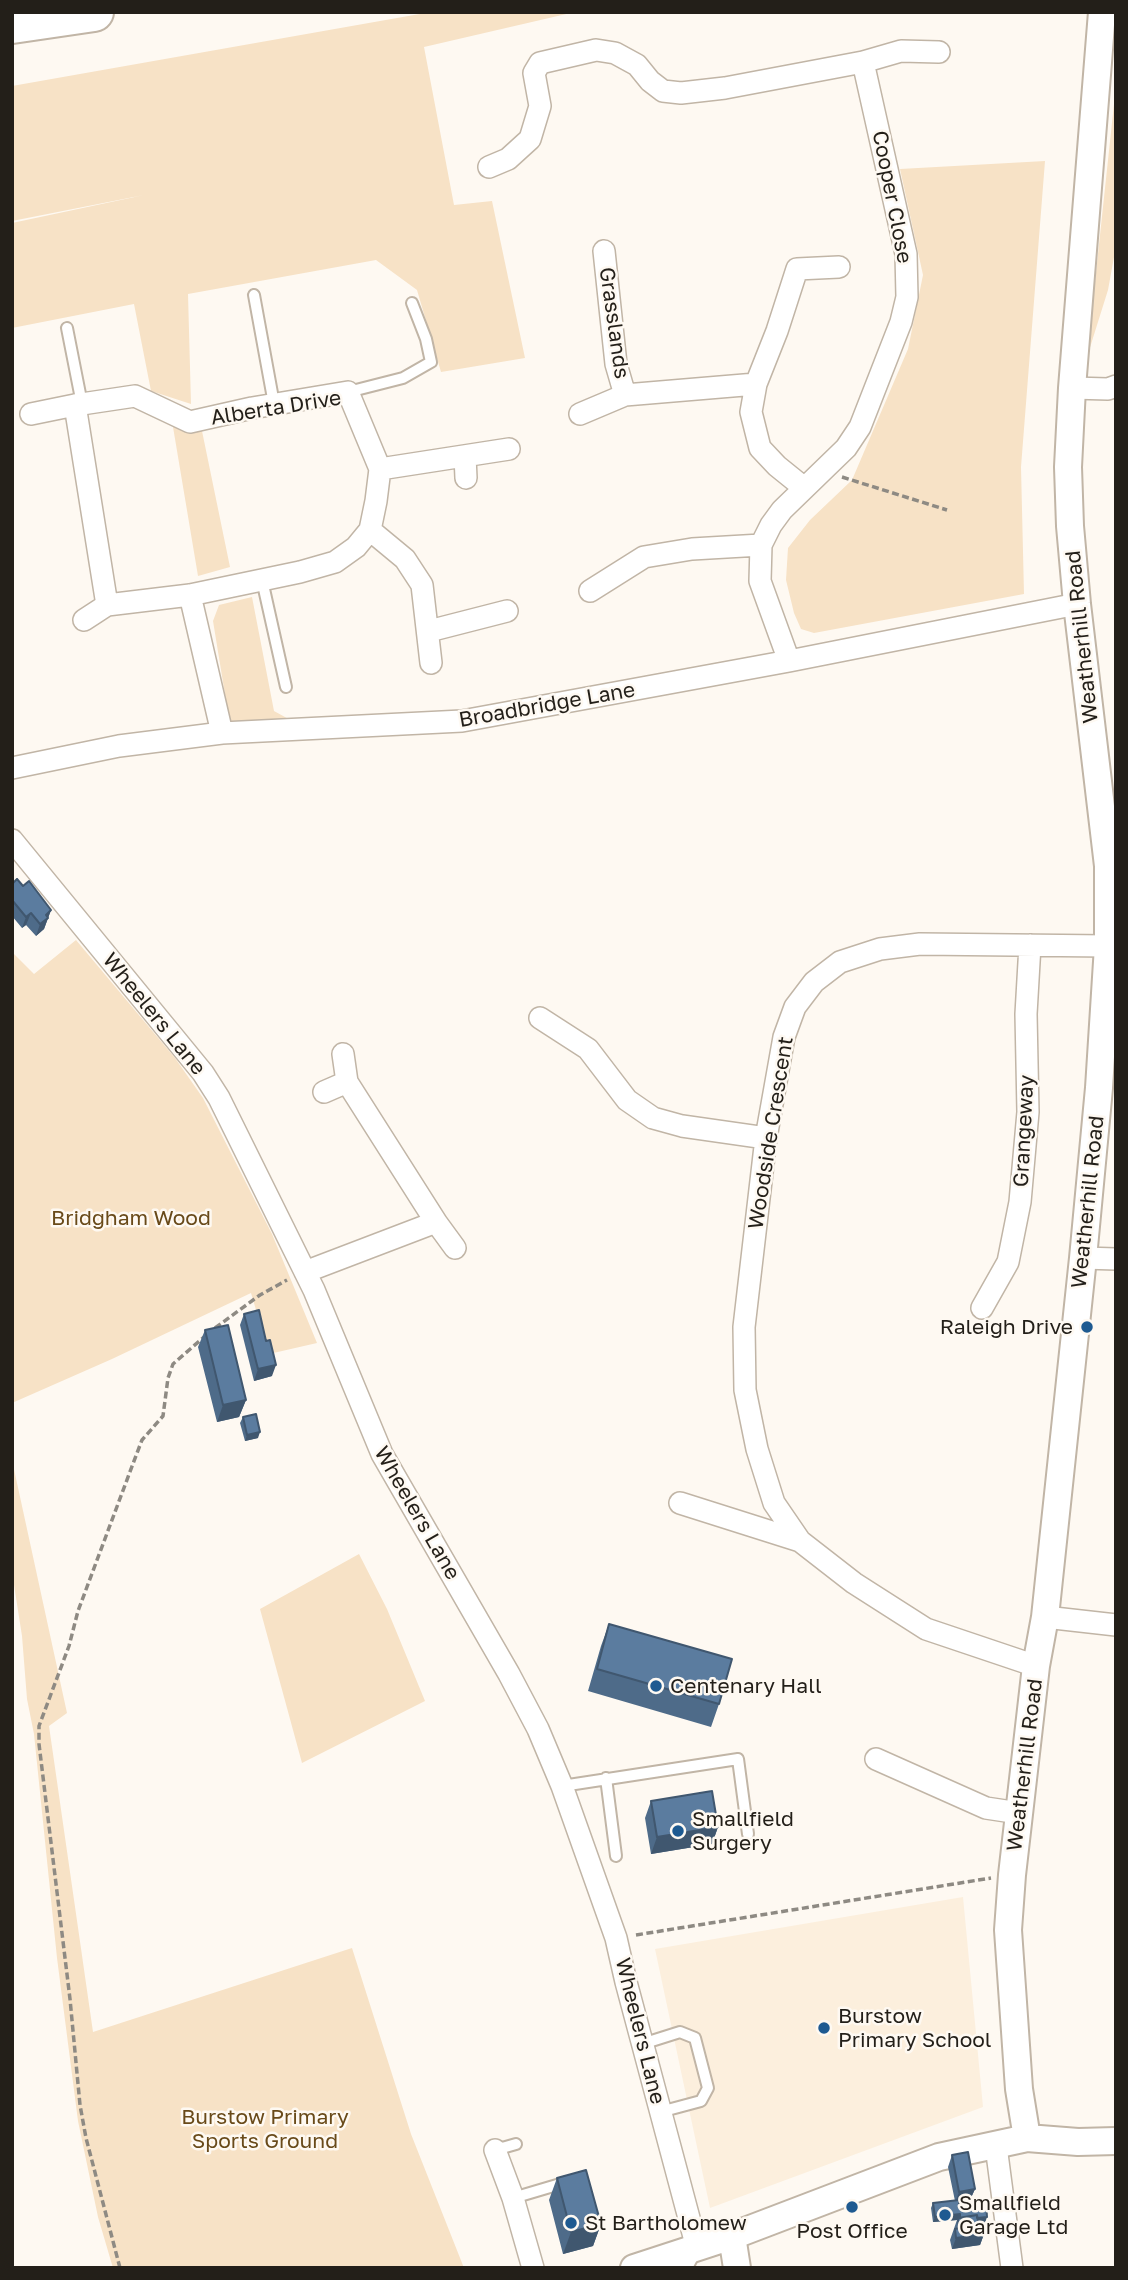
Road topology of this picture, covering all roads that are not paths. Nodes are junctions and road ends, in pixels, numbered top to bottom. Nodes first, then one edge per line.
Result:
1 (94, 12) edge
2 (1102, 12) edge
3 (12, 24) edge
4 (939, 52) dead end
5 (863, 62) junction
6 (489, 167) dead end
7 (604, 251) dead end
8 (839, 267) dead end
9 (254, 295) dead end
10 (412, 303) dead end
11 (66, 328) dead end
12 (755, 384) junction
13 (1116, 386) edge
14 (1072, 388) junction
15 (348, 392) junction
16 (625, 395) junction
17 (78, 404) junction
18 (274, 404) junction
19 (31, 414) dead end
20 (580, 414) dead end
21 (509, 449) dead end
22 (465, 456) junction
23 (380, 469) junction
24 (466, 478) dead end
25 (803, 487) junction
26 (370, 530) junction
27 (761, 545) junction
28 (262, 580) junction
29 (590, 591) dead end
30 (190, 595) junction
31 (1077, 604) junction
32 (107, 605) junction
33 (507, 611) dead end
34 (83, 620) dead end
35 (429, 631) junction
36 (789, 661) junction
37 (431, 663) dead end
38 (286, 687) dead end
39 (222, 733) junction
40 (12, 768) edge
41 (12, 840) edge
42 (1111, 930) edge
43 (1030, 945) junction
44 (540, 1018) dead end
45 (342, 1054) dead end
46 (347, 1082) junction
47 (324, 1092) dead end
48 (766, 1138) junction
49 (436, 1222) junction
50 (455, 1248) dead end
51 (1083, 1258) junction
52 (1116, 1259) edge
53 (305, 1272) junction
54 (982, 1308) dead end
55 (680, 1503) dead end
56 (800, 1541) junction
57 (1045, 1617) junction
58 (1116, 1625) edge
59 (1036, 1666) junction
60 (876, 1759) dead end
61 (606, 1778) junction
62 (562, 1786) junction
63 (1019, 1813) junction
64 (748, 1834) dead end
65 (616, 1856) dead end
66 (642, 2044) junction
67 (660, 2112) junction
68 (1027, 2138) junction
69 (1116, 2141) edge
70 (516, 2144) dead end
71 (996, 2146) junction
72 (495, 2151) joint
73 (569, 2182) edge
74 (513, 2198) junction
75 (732, 2235) junction
76 (690, 2258) edge
77 (533, 2268) edge
78 (634, 2268) edge
79 (737, 2268) edge
80 (1012, 2268) edge

1 - 3 highway
2 - 14 street, Weatherhill Road
4 - 5 street
5 - 6 street
5 - 25 street, Cooper Close
7 - 16 street, Grasslands
8 - 12 street
9 - 18 lane
10 - 15 lane
11 - 17 lane
12 - 16 street, Grasslands
12 - 25 street
13 - 14 street
14 - 31 street, Weatherhill Road
15 - 18 street, Alberta Drive
15 - 23 street, Alberta Drive
16 - 20 street, Grasslands
17 - 18 street, Alberta Drive
17 - 19 street, Alberta Drive
17 - 32 street
21 - 22 street
22 - 23 street
22 - 24 street
23 - 26 street
25 - 27 street, Cooper Close
26 - 28 street
26 - 35 street
27 - 29 street
27 - 36 street, Cooper Close
28 - 30 street
28 - 38 lane
30 - 32 street
30 - 39 street
31 - 36 street, Broadbridge Lane
31 - 42 street, Weatherhill Road
32 - 34 street
33 - 35 street
35 - 37 street
36 - 39 street, Broadbridge Lane
39 - 40 street, Broadbridge Lane
41 - 53 street, Wheelers Lane
42 - 43 street, Woodside Crescent
42 - 51 street, Weatherhill Road
43 - 48 street, Woodside Crescent
43 - 54 street, Grangeway
44 - 48 street
45 - 46 street
46 - 47 street
46 - 49 street
48 - 56 street, Woodside Crescent
49 - 50 street
49 - 53 street
51 - 52 street
51 - 57 street, Weatherhill Road
53 - 62 street, Wheelers Lane
55 - 56 street, Woodside Crescent
56 - 59 street, Woodside Crescent
57 - 58 street
57 - 59 street, Weatherhill Road
59 - 63 street, Weatherhill Road
60 - 63 street
61 - 62 lane
61 - 64 lane
61 - 65 lane
62 - 66 street, Wheelers Lane
63 - 68 street, Weatherhill Road
66 - 67 street, Wheelers Lane
66 - 67 lane
67 - 76 street, Wheelers Lane
68 - 69 street
68 - 71 street
70 - 72 lane
71 - 75 street
71 - 80 street
72 - 74 street
73 - 74 lane
74 - 77 street
75 - 76 street
75 - 79 street
76 - 78 street

